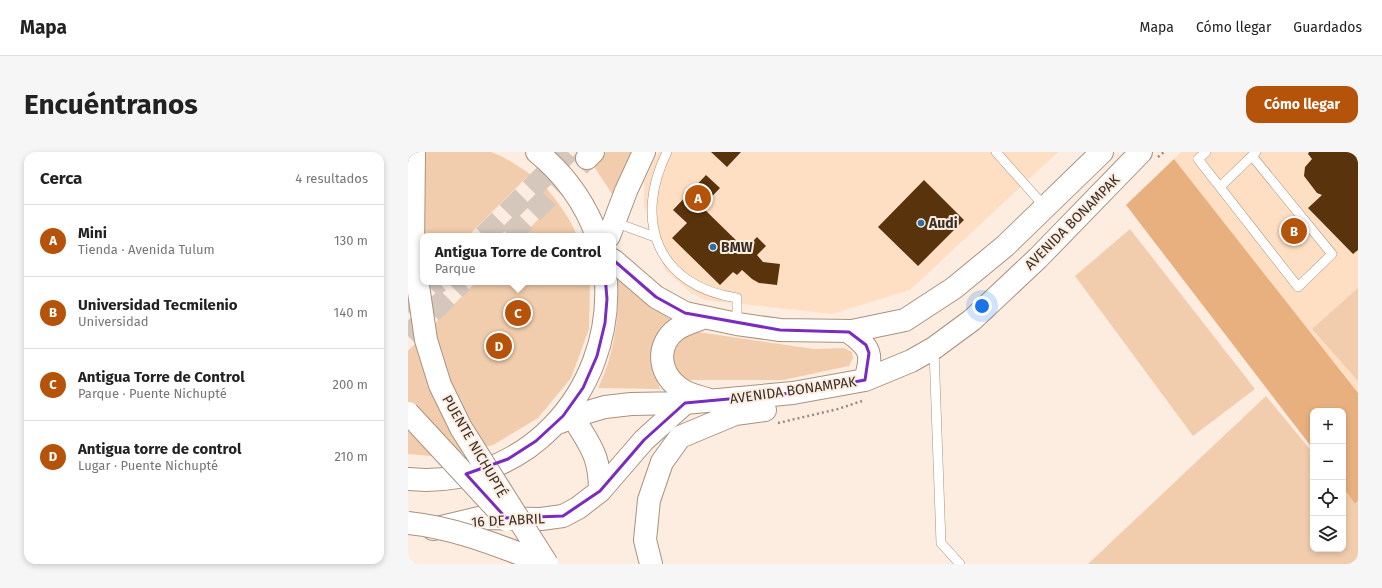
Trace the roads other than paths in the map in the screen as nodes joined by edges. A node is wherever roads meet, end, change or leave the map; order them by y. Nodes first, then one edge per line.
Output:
1 (414, 152) edge
2 (537, 152) edge
3 (644, 152) edge
4 (666, 152) edge
5 (996, 152) edge
6 (1086, 152) edge
7 (1102, 152) edge
8 (1141, 152) edge
9 (1206, 152) edge
10 (1254, 154) edge
11 (1079, 175) junction
12 (1221, 186) junction
13 (1046, 207) junction
14 (611, 229) edge
15 (596, 233) edge
16 (655, 237) junction
17 (616, 263) edge
18 (606, 285) edge
19 (703, 318) junction
20 (737, 324) junction
21 (849, 332) junction
22 (934, 348) junction
23 (865, 380) junction
24 (712, 401) junction
25 (686, 403) junction
26 (408, 413) edge
27 (564, 421) junction
28 (409, 479) edge
29 (600, 491) junction
30 (408, 523) edge
31 (408, 534) edge
32 (547, 564) edge
33 (651, 564) edge
34 (960, 564) edge

1 - 32 main road, PUENTE NICHUPTÉ, bridge
2 - 15 main road
3 - 14 main road
4 - 16 lane
5 - 13 lane
6 - 11 main road
7 - 11 main road, AVENIDA BONAMPAK
8 - 22 main road, AVENIDA BONAMPAK
9 - 12 lane
10 - 12 lane
10 - 12 lane
11 - 13 main road, AVENIDA BONAMPAK
13 - 21 main road, AVENIDA BONAMPAK
14 - 16 lane
16 - 20 lane
17 - 19 main road, AVENIDA BONAMPAK
18 - 27 main road
19 - 20 main road, AVENIDA BONAMPAK
19 - 24 main road
20 - 21 main road, AVENIDA BONAMPAK
21 - 23 main road
22 - 23 main road, AVENIDA BONAMPAK
22 - 34 lane
23 - 24 main road, AVENIDA BONAMPAK
23 - 33 main road
24 - 25 main road, AVENIDA BONAMPAK
25 - 27 main road, AVENIDA BONAMPAK
25 - 29 main road, 16 DE ABRIL
26 - 32 main road, PUENTE NICHUPTÉ, bridge
27 - 28 main road
27 - 29 main road
29 - 31 main road, 16 DE ABRIL
30 - 32 main road, bridge

